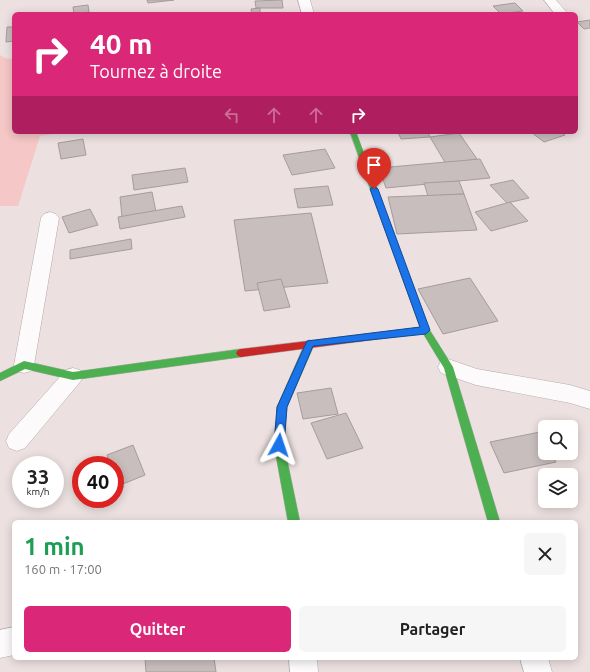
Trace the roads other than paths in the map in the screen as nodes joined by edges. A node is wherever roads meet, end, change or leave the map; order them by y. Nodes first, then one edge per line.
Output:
1 (304, 0) edge
2 (550, 0) edge
3 (307, 12) edge
4 (560, 12) edge
5 (354, 134) edge
6 (50, 218) dead end
7 (426, 330) junction
8 (310, 343) junction
9 (24, 365) junction
10 (448, 367) junction
11 (73, 376) junction
12 (0, 377) edge
13 (590, 400) edge
14 (17, 441) dead end
15 (294, 520) edge
16 (493, 520) edge
17 (12, 641) edge
18 (0, 644) edge
19 (303, 660) edge
20 (535, 660) edge
21 (304, 672) edge
22 (538, 672) edge

1 - 3 street
2 - 4 street
5 - 7 street
6 - 9 street
7 - 8 street
7 - 10 street
8 - 11 street
8 - 15 street
9 - 11 street
9 - 12 street
10 - 13 street
10 - 16 street
11 - 14 street
17 - 18 street
19 - 21 street
20 - 22 street

